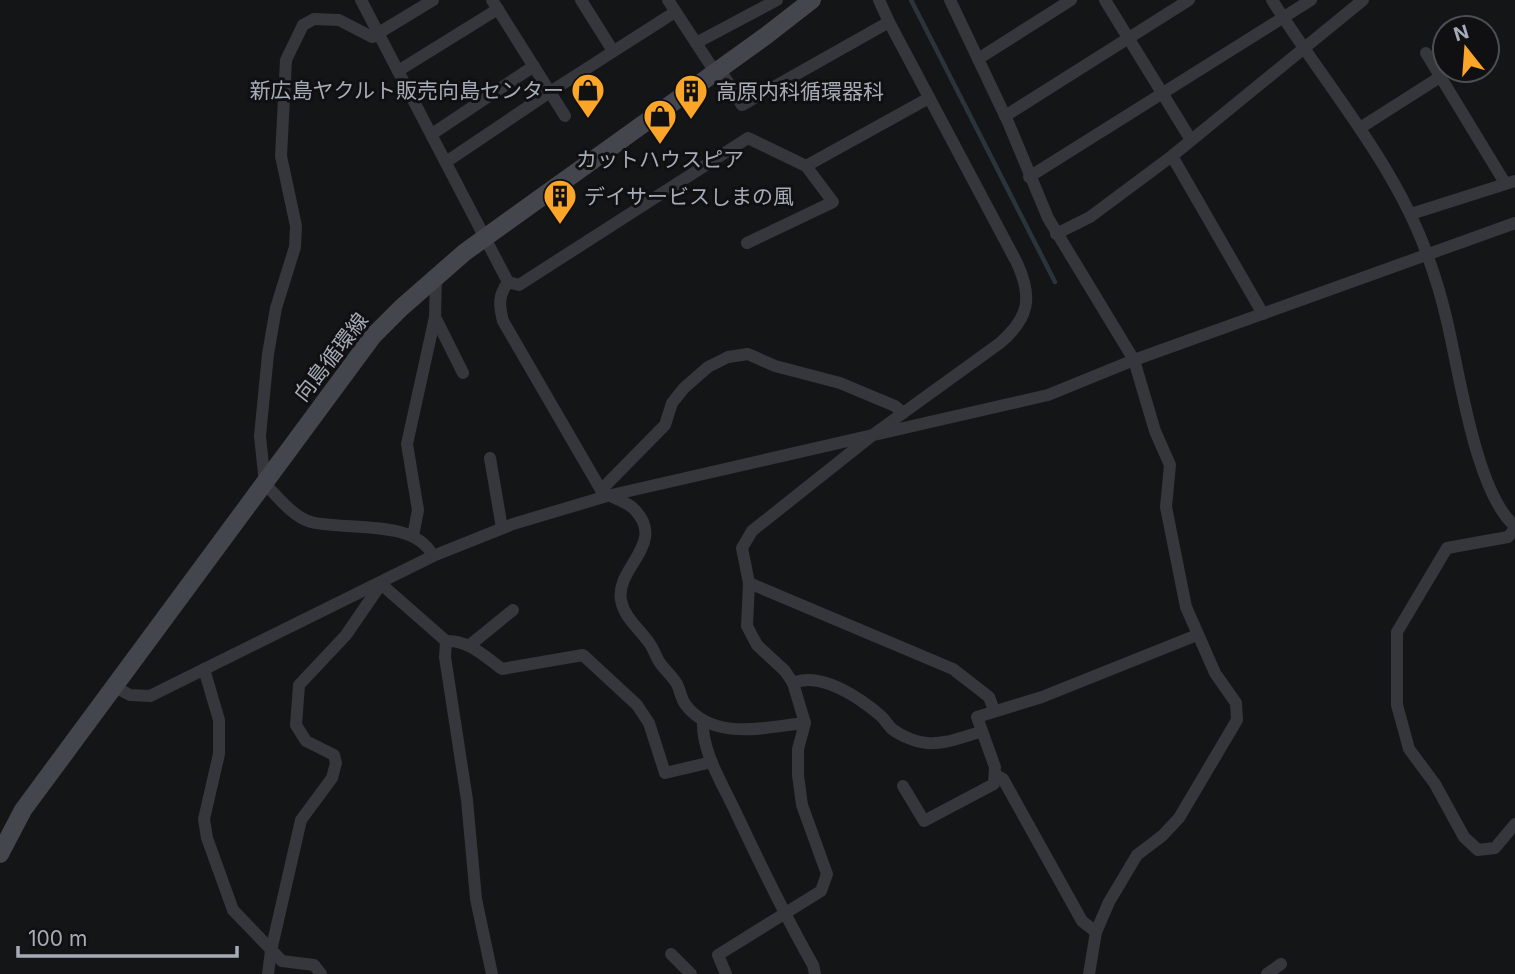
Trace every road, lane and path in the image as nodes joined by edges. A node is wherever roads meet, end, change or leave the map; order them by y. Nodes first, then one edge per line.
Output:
1 (361, 0) edge
2 (433, 0) edge
3 (581, 0) edge
4 (668, 0) edge
5 (777, 0) edge
6 (879, 0) edge
7 (950, 0) edge
8 (1071, 0) edge
9 (1105, 0) edge
10 (1189, 0) edge
11 (1272, 0) edge
12 (1311, 0) edge
13 (1363, 0) edge
14 (801, 3) edge
15 (495, 5) edge
16 (675, 12) junction
17 (1283, 18) junction
18 (889, 22) junction
19 (379, 33) junction
20 (1129, 38) junction
21 (696, 43) junction
22 (1302, 49) junction
23 (613, 51) junction
24 (1426, 52) dead end
25 (978, 59) junction
26 (1431, 61) edge
27 (534, 66) junction
28 (717, 70) junction
29 (398, 71) junction
30 (1431, 83) edge
31 (1445, 84) edge
32 (550, 92) junction
33 (1163, 93) junction
34 (929, 98) junction
35 (565, 116) dead end
36 (1005, 116) junction
37 (1360, 128) junction
38 (432, 134) junction
39 (1191, 140) junction
40 (1172, 156) junction
41 (446, 162) junction
42 (806, 166) junction
43 (1029, 177) junction
44 (1510, 182) edge
45 (1411, 214) junction
46 (1515, 223) edge
47 (1056, 234) junction
48 (486, 237) junction
49 (747, 243) dead end
50 (1427, 254) junction
51 (436, 276) junction
52 (508, 282) junction
53 (1263, 314) junction
54 (435, 317) junction
55 (1134, 360) junction
56 (463, 373) dead end
57 (903, 413) junction
58 (874, 434) junction
59 (490, 458) dead end
60 (265, 484) junction
61 (604, 493) junction
62 (502, 528) junction
63 (1515, 528) edge
64 (413, 536) junction
65 (433, 556) junction
66 (749, 583) junction
67 (381, 584) junction
68 (513, 610) dead end
69 (1197, 635) junction
70 (446, 641) junction
71 (470, 645) junction
72 (204, 669) junction
73 (793, 683) junction
74 (115, 687) junction
75 (994, 710) junction
76 (703, 720) junction
77 (805, 723) junction
78 (981, 732) junction
79 (712, 762) junction
80 (996, 775) junction
81 (903, 786) dead end
82 (1515, 824) edge
83 (0, 854) edge
84 (785, 915) junction
85 (1096, 932) junction
86 (271, 951) junction
87 (671, 954) dead end
88 (1281, 964) dead end
89 (268, 974) edge
90 (321, 974) edge
91 (492, 974) edge
92 (691, 974) edge
93 (726, 974) edge
94 (814, 974) edge
95 (1089, 974) edge
96 (1266, 974) edge

1 - 19 street
2 - 19 street
3 - 23 street
4 - 16 street
5 - 21 street
6 - 18 street
7 - 25 street
8 - 25 street
9 - 20 street
10 - 20 street
11 - 17 street
12 - 17 street
13 - 22 street
14 - 28 main road, 向島循環線
15 - 27 street
15 - 29 street
16 - 21 street
16 - 23 street
17 - 22 street
17 - 33 street
18 - 28 street
18 - 34 street
19 - 29 street
19 - 60 street
20 - 33 street
20 - 36 street
21 - 28 street
22 - 37 street
22 - 39 street
23 - 32 street
24 - 26 street
25 - 36 street
27 - 32 street
27 - 38 street
28 - 48 main road, 向島循環線
29 - 38 street
30 - 37 street
31 - 44 street
32 - 35 street
32 - 41 street
33 - 39 street
33 - 43 street
34 - 42 street
34 - 57 street
36 - 43 street
37 - 45 street
38 - 41 street
39 - 40 street
40 - 47 street
40 - 53 street
41 - 48 street
42 - 49 street
42 - 52 street
43 - 47 street
44 - 45 street
45 - 50 street
46 - 50 street
47 - 55 street
48 - 51 main road, 向島循環線
48 - 52 street
50 - 53 street
50 - 63 street
51 - 54 street
51 - 60 main road, 向島循環線
52 - 61 street
53 - 55 street
54 - 56 street
54 - 64 street
55 - 58 street
55 - 69 street
57 - 58 street
57 - 61 street
58 - 61 street
58 - 66 street
59 - 62 street
60 - 64 street
60 - 74 main road, 向島循環線
61 - 62 street
61 - 76 street
62 - 65 street
63 - 82 street
64 - 65 street
65 - 67 street
66 - 73 street
66 - 75 street
67 - 70 street
67 - 72 street
67 - 86 street
68 - 71 street
69 - 75 street
69 - 85 street
70 - 71 street
70 - 91 street
71 - 79 street
72 - 74 street
72 - 86 street
73 - 77 street
73 - 78 street
74 - 83 main road, 向島循環線
75 - 78 street
76 - 77 street
76 - 79 street
77 - 84 street
78 - 80 street
79 - 84 street
80 - 81 street
80 - 85 street
84 - 93 street
84 - 94 street
85 - 95 street
86 - 89 street
86 - 90 street
87 - 92 street
88 - 96 street

